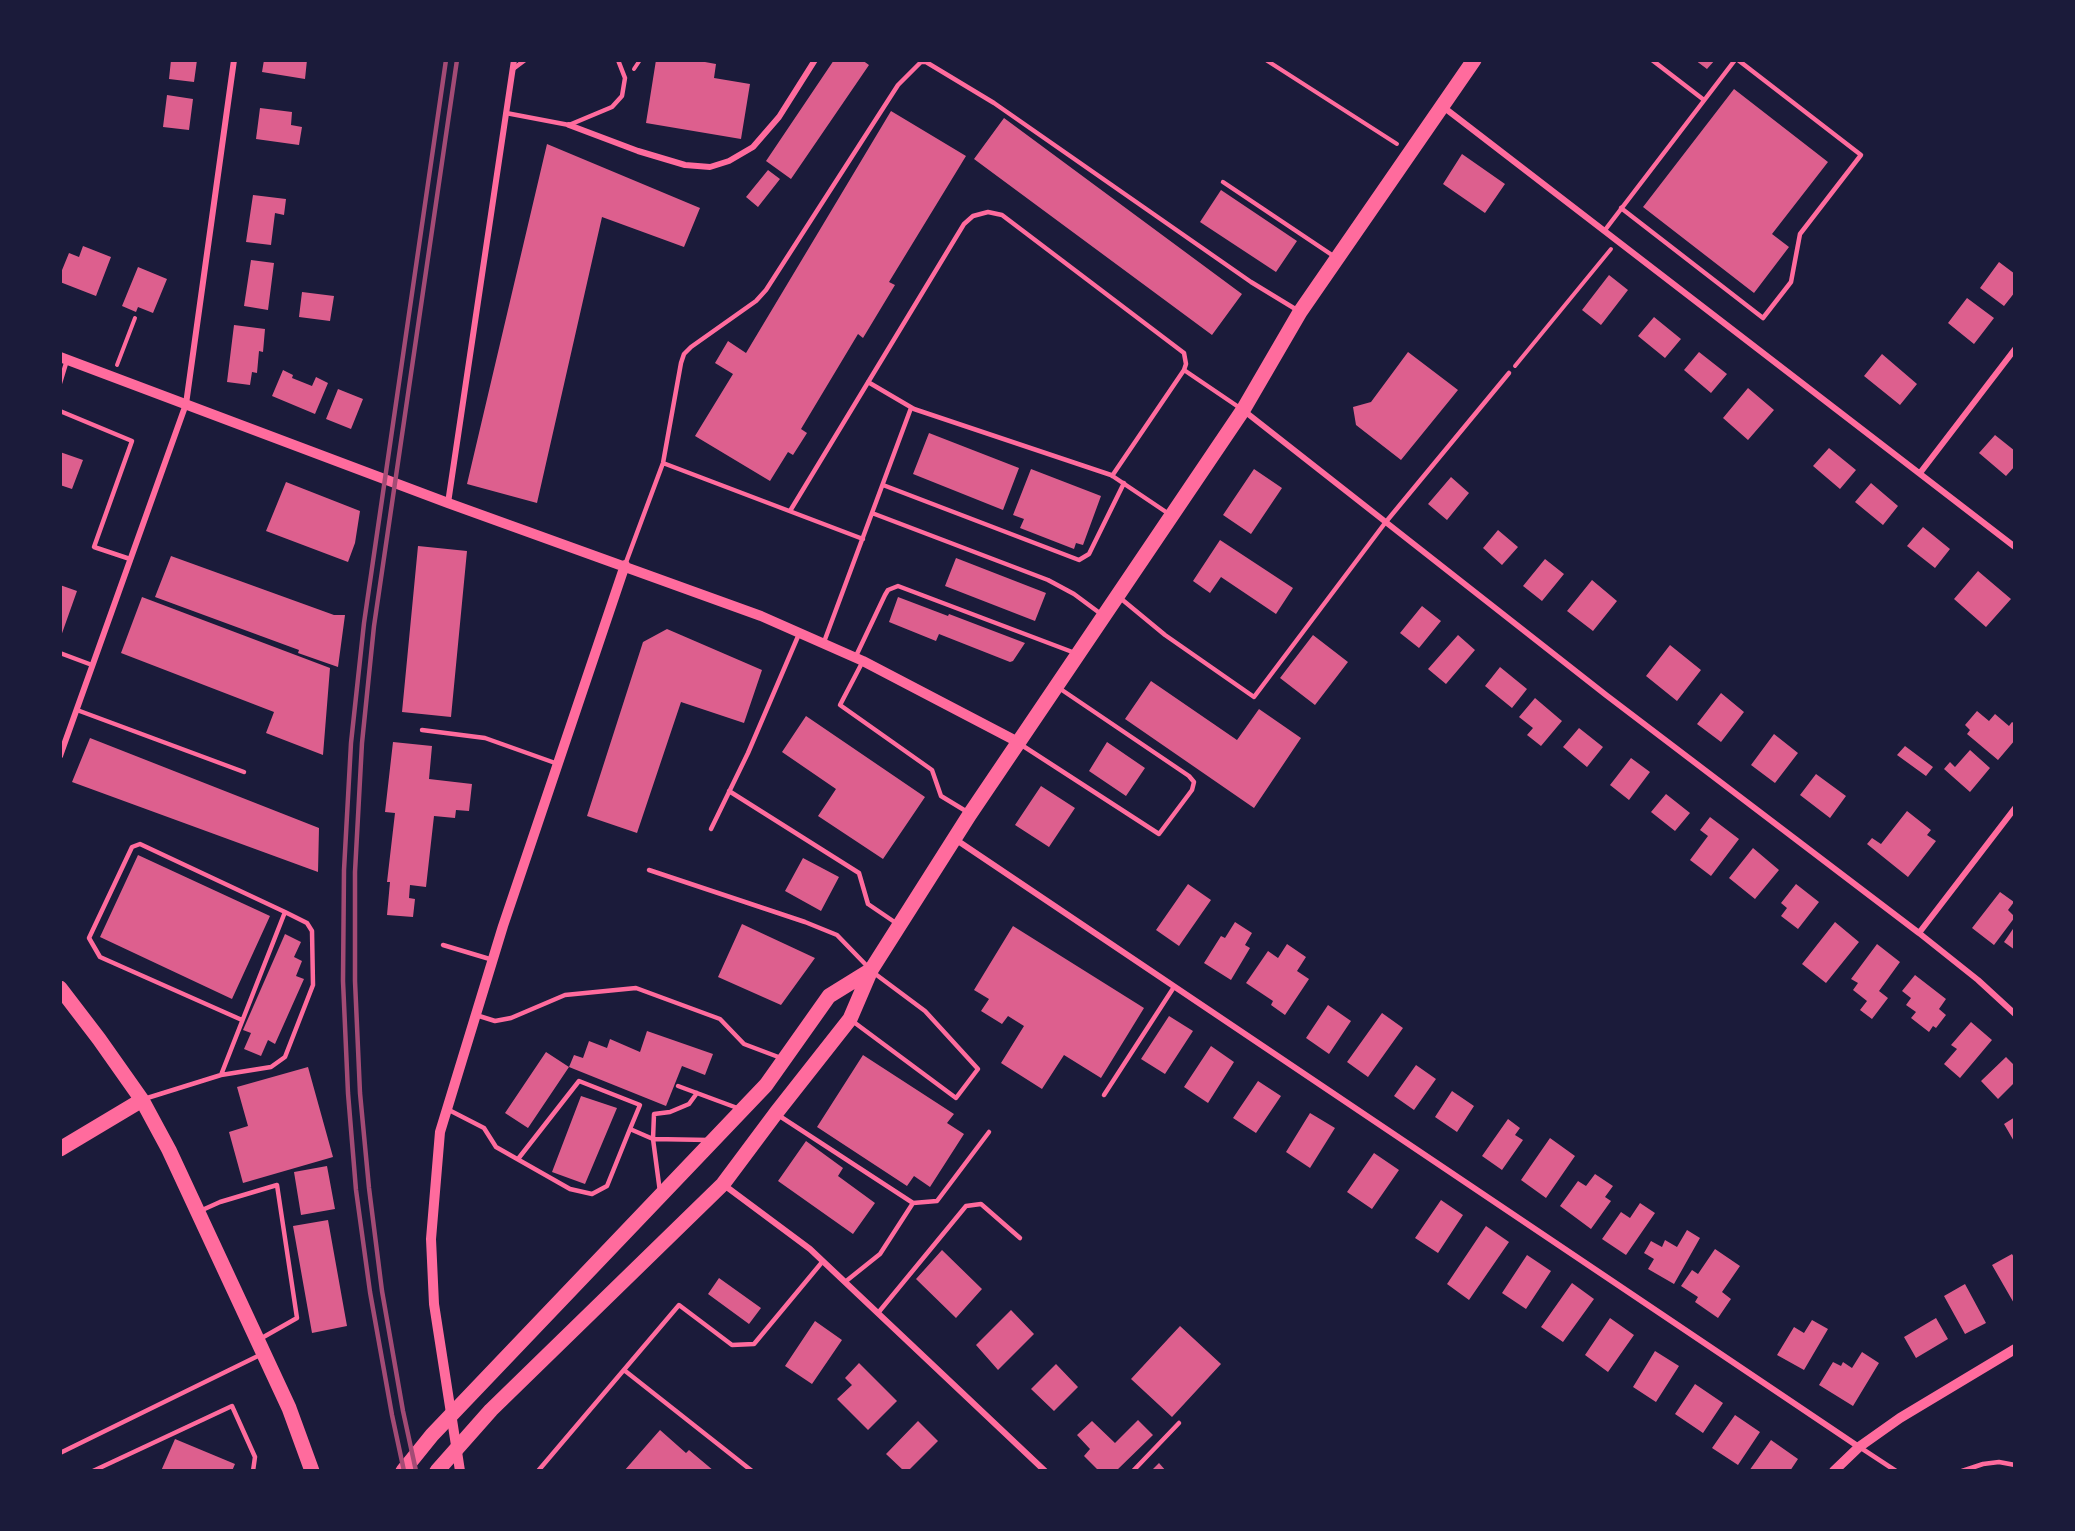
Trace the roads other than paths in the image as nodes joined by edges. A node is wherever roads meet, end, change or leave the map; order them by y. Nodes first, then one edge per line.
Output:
1 (234, 60) edge
2 (514, 60) edge
3 (525, 60) edge
4 (618, 60) edge
5 (815, 60) edge
6 (1474, 60) edge
7 (1652, 60) edge
8 (1737, 60) edge
9 (513, 69) junction
10 (1704, 100) junction
11 (1442, 106) junction
12 (506, 113) junction
13 (569, 125) junction
14 (1222, 182) dead end
15 (1621, 208) junction
16 (1605, 230) junction
17 (1337, 259) junction
18 (1300, 312) junction
19 (2015, 349) edge
20 (64, 359) edge
21 (1184, 370) junction
22 (1509, 373) road end
23 (868, 382) junction
24 (60, 383) edge
25 (186, 404) junction
26 (912, 408) junction
27 (1243, 410) junction
28 (60, 411) edge
29 (663, 463) junction
30 (1920, 473) junction
31 (1112, 476) junction
32 (1124, 483) junction
33 (883, 485) junction
34 (448, 503) junction
35 (790, 512) junction
36 (872, 513) junction
37 (1171, 515) junction
38 (1386, 523) junction
39 (862, 539) junction
40 (2015, 548) edge
41 (130, 559) junction
42 (625, 565) junction
43 (1117, 595) junction
44 (1103, 616) junction
45 (800, 632) junction
46 (823, 643) junction
47 (60, 653) edge
48 (1077, 654) junction
49 (859, 659) junction
50 (92, 665) junction
51 (1056, 686) junction
52 (76, 710) junction
53 (422, 730) dead end
54 (1018, 742) junction
55 (60, 756) edge
56 (558, 764) junction
57 (244, 771) dead end
58 (729, 791) junction
59 (2015, 808) edge
60 (970, 814) junction
61 (711, 829) dead end
62 (954, 839) junction
63 (649, 870) dead end
64 (285, 912) junction
65 (898, 925) junction
66 (1919, 933) junction
67 (443, 945) dead end
68 (493, 960) junction
69 (871, 970) junction
70 (1174, 987) junction
71 (60, 988) edge
72 (2015, 1014) edge
73 (476, 1015) junction
74 (242, 1020) junction
75 (850, 1020) junction
76 (785, 1060) junction
77 (221, 1075) junction
78 (678, 1086) dead end
79 (697, 1093) junction
80 (1104, 1095) dead end
81 (141, 1100) junction
82 (447, 1109) junction
83 (743, 1109) junction
84 (776, 1113) junction
85 (630, 1129) junction
86 (989, 1132) dead end
87 (654, 1139) junction
88 (714, 1140) junction
89 (60, 1149) edge
90 (518, 1159) junction
91 (723, 1184) junction
92 (660, 1198) junction
93 (913, 1203) junction
94 (198, 1212) junction
95 (1020, 1238) dead end
96 (823, 1261) junction
97 (845, 1282) junction
98 (878, 1313) junction
99 (260, 1347) junction
100 (2015, 1349) edge
101 (624, 1370) junction
102 (1179, 1423) dead end
103 (1859, 1447) junction
104 (60, 1453) edge
105 (2015, 1465) edge
106 (93, 1471) edge
107 (254, 1471) edge
108 (312, 1471) edge
109 (403, 1471) edge
110 (437, 1471) edge
111 (460, 1471) edge
112 (538, 1471) edge
113 (752, 1471) edge
114 (1045, 1471) edge
115 (1133, 1471) edge
116 (1834, 1471) edge
117 (1896, 1471) edge
118 (1962, 1471) edge

1 - 25 street
2 - 9 street
3 - 9 lane
4 - 13 lane
5 - 13 street
6 - 11 main road
7 - 10 lane
8 - 10 lane
8 - 15 lane
9 - 12 street
10 - 15 lane
11 - 16 street
11 - 17 main road
12 - 13 lane
12 - 34 street
14 - 17 lane
15 - 16 lane
16 - 30 street
17 - 18 main road
18 - 27 main road
18 - 29 lane
19 - 30 street
20 - 24 lane
20 - 25 street
21 - 23 lane
21 - 27 lane
21 - 31 lane
22 - 38 lane
23 - 26 lane
23 - 35 lane
25 - 34 street
25 - 41 street
26 - 31 lane
26 - 33 lane
27 - 37 main road
27 - 38 street
28 - 41 lane
29 - 35 lane
29 - 42 lane
30 - 40 street
31 - 32 lane
32 - 33 lane
32 - 37 lane
33 - 36 lane
34 - 42 street
35 - 39 lane
36 - 39 lane
36 - 44 lane
37 - 43 main road
38 - 43 lane
38 - 66 street
39 - 46 lane
41 - 50 street
42 - 45 street
42 - 56 street
43 - 44 main road
44 - 48 main road
45 - 46 street
45 - 58 lane
46 - 49 street
47 - 50 lane
48 - 49 lane
48 - 51 main road
49 - 54 street
49 - 60 lane
50 - 52 street
51 - 54 main road
51 - 54 lane
52 - 55 street
52 - 57 lane
53 - 56 lane
54 - 60 main road
56 - 68 street
58 - 61 lane
58 - 65 lane
59 - 66 street
60 - 62 main road
62 - 65 main road
62 - 70 street
63 - 69 lane
64 - 74 lane
64 - 74 lane
64 - 77 lane
65 - 69 main road
66 - 72 street
67 - 68 lane
68 - 73 street
69 - 75 main road
69 - 75 lane
69 - 76 main road
70 - 80 lane
70 - 103 street
71 - 81 main road
73 - 76 lane
73 - 82 street
74 - 77 lane
75 - 84 main road
76 - 83 main road
77 - 81 lane
78 - 79 lane
79 - 83 lane
79 - 87 lane
81 - 89 main road
81 - 94 main road
82 - 90 lane
82 - 111 street
83 - 88 main road
84 - 91 main road
84 - 93 lane
85 - 87 lane
85 - 90 lane
85 - 90 lane
86 - 93 lane
87 - 88 lane
87 - 92 lane
88 - 92 main road
91 - 96 street
91 - 110 main road
92 - 109 main road
93 - 97 lane
94 - 99 main road
94 - 99 lane
95 - 98 lane
96 - 97 street
96 - 101 lane
97 - 98 street
98 - 114 street
99 - 104 lane
99 - 108 main road
100 - 103 street
101 - 112 lane
101 - 113 lane
102 - 115 lane
103 - 116 street
103 - 117 lane
105 - 118 lane
106 - 107 lane

